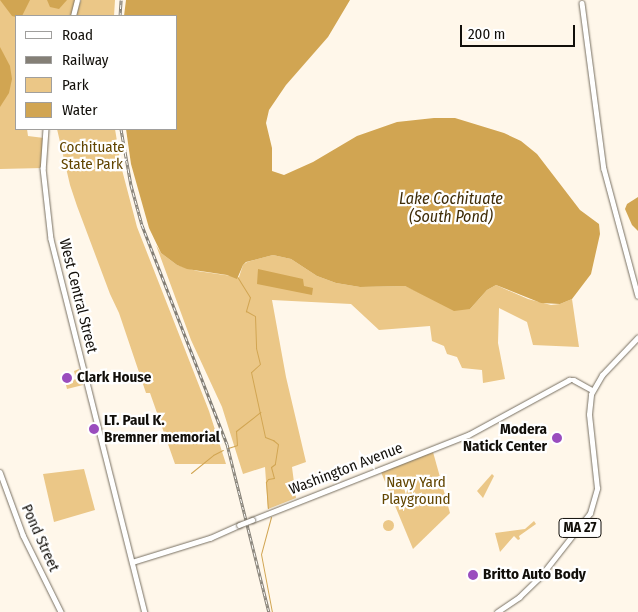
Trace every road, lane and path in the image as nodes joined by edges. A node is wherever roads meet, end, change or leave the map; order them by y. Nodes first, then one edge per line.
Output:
1 (77, 0) edge
2 (582, 3) dead end
3 (73, 15) edge
4 (46, 130) edge
5 (638, 296) edge
6 (638, 337) edge
7 (592, 390) junction
8 (0, 472) edge
9 (132, 562) junction
10 (61, 612) edge
11 (145, 612) edge
12 (497, 612) edge

1 - 3 street
2 - 5 street
4 - 9 street, West Central Street
6 - 7 main road, MA 27
7 - 9 street, Washington Avenue, bridge
7 - 12 main road, MA 27
8 - 10 street, Pond Street
9 - 11 street, West Central Street

